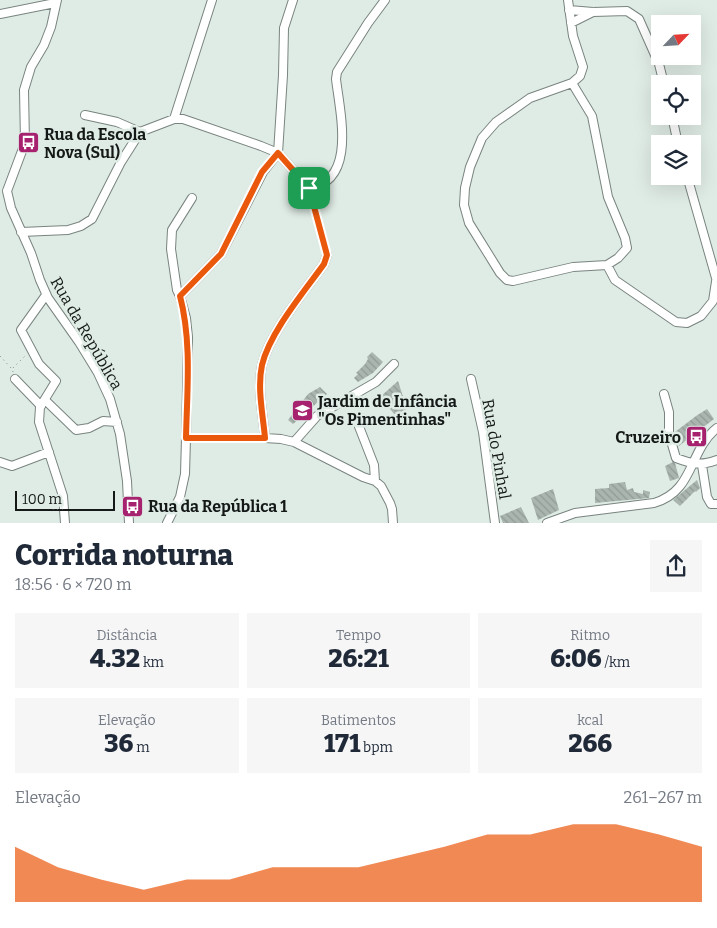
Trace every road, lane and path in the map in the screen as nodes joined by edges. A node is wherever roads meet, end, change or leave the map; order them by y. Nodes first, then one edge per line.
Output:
1 (212, 0) edge
2 (293, 0) edge
3 (385, 0) edge
4 (568, 0) edge
5 (56, 1) edge
6 (569, 10) junction
7 (593, 12) junction
8 (0, 14) edge
9 (571, 23) junction
10 (662, 75) edge
11 (572, 84) junction
12 (85, 115) dead end
13 (174, 119) junction
14 (140, 132) junction
15 (278, 153) junction
16 (690, 185) edge
17 (309, 188) junction
18 (3, 191) edge
19 (192, 198) dead end
20 (21, 232) junction
21 (327, 255) joint
22 (606, 265) junction
23 (716, 276) edge
24 (46, 295) junction
25 (180, 296) junction
26 (715, 303) edge
27 (32, 350) junction
28 (0, 356) edge
29 (394, 364) dead end
30 (12, 369) junction
31 (15, 379) joint
32 (471, 379) dead end
33 (664, 394) dead end
34 (350, 398) junction
35 (43, 403) junction
36 (117, 422) junction
37 (358, 424) joint
38 (717, 428) edge
39 (186, 438) junction
40 (265, 438) junction
41 (294, 442) junction
42 (49, 452) junction
43 (717, 460) edge
44 (0, 462) edge
45 (693, 464) junction
46 (702, 465) junction
47 (375, 481) junction
48 (717, 504) edge
49 (66, 523) edge
50 (129, 523) edge
51 (167, 523) edge
52 (393, 523) edge
53 (495, 523) edge
54 (547, 523) edge

1 - 13 street
2 - 15 street
3 - 17 street
4 - 6 street
5 - 8 street
5 - 18 street
6 - 7 street
6 - 9 street
7 - 9 street
7 - 10 street
9 - 11 street
11 - 22 street
11 - 22 street
12 - 14 street
13 - 14 street
13 - 15 street
14 - 20 street
15 - 17 street
15 - 25 street
16 - 23 street
17 - 21 path
18 - 20 street, Rua da República
19 - 25 street
20 - 24 street, Rua da República
21 - 40 street
22 - 26 street
23 - 26 street
24 - 27 street
24 - 36 street, Rua da República
25 - 39 street
27 - 30 path
27 - 35 street
28 - 30 path
29 - 34 street
30 - 31 path
31 - 35 street
32 - 53 street, Rua do Pinhal
33 - 45 street
34 - 37 path
34 - 41 street
35 - 36 street
35 - 42 street
36 - 50 street, Rua da República
37 - 47 street
38 - 45 street
39 - 40 street
39 - 51 street
40 - 41 street
41 - 47 street
42 - 44 street
42 - 49 street
43 - 46 street
45 - 46 street
45 - 54 street
46 - 48 street
47 - 52 street

